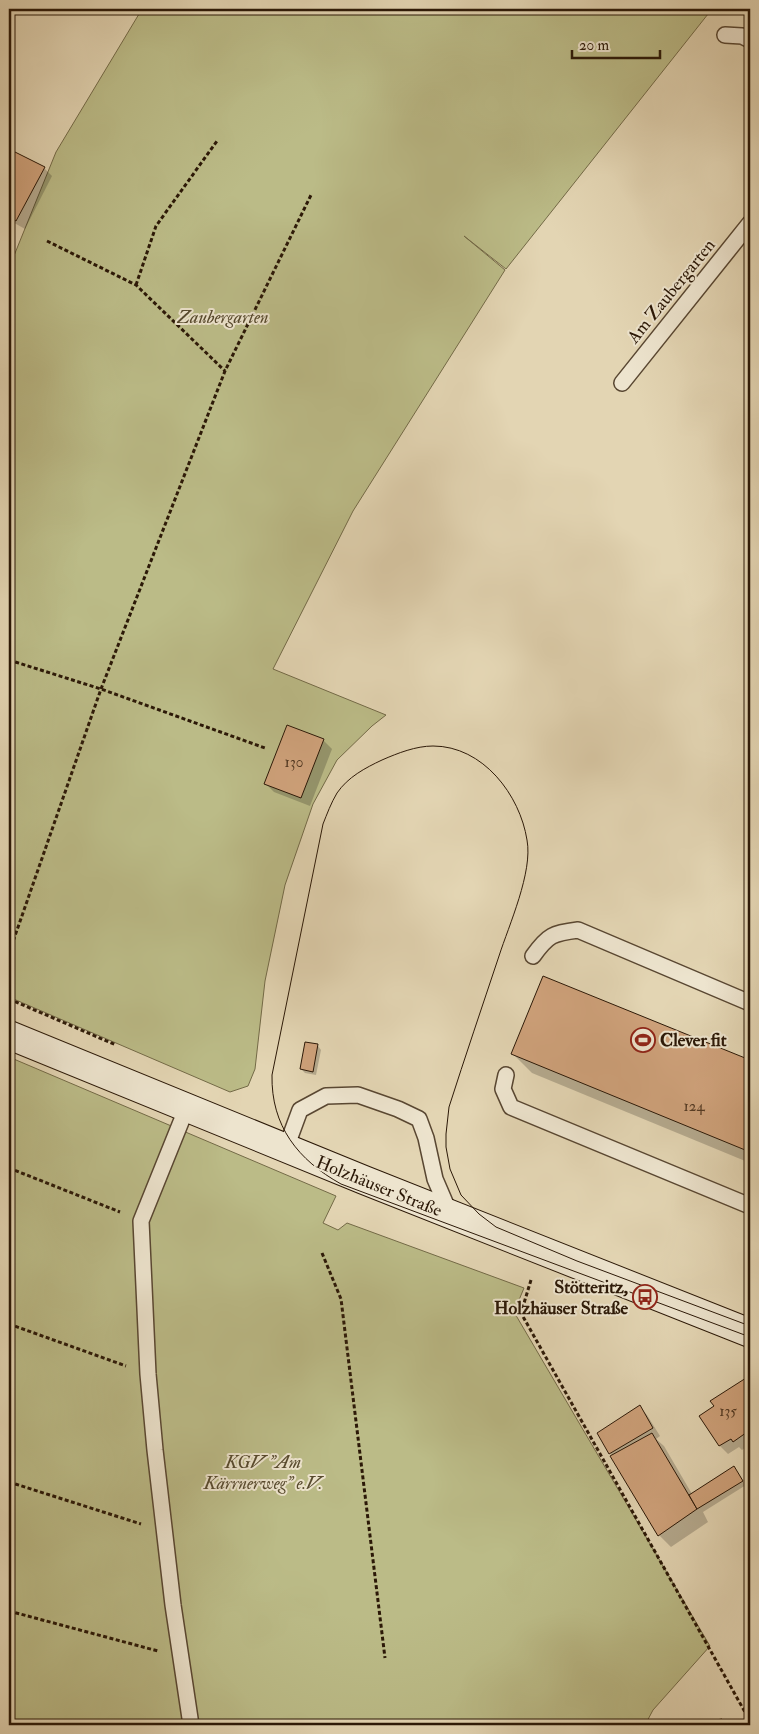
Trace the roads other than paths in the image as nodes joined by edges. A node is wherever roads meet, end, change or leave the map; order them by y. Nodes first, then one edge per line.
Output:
1 (725, 35) dead end
2 (750, 40) edge
3 (750, 223) edge
4 (622, 383) dead end
5 (533, 956) dead end
6 (750, 1002) edge
7 (9, 1035) edge
8 (506, 1075) dead end
9 (187, 1107) junction
10 (286, 1148) junction
11 (750, 1206) edge
12 (450, 1214) junction
13 (750, 1333) edge
14 (191, 1725) edge

1 - 2 lane
3 - 4 lane, Am Zaubergarten
5 - 6 lane
7 - 9 main road, Holzhäuser Straße
8 - 11 lane
9 - 10 main road, Holzhäuser Straße
9 - 14 lane
10 - 12 main road, Holzhäuser Straße
10 - 12 lane
12 - 13 main road, Holzhäuser Straße

